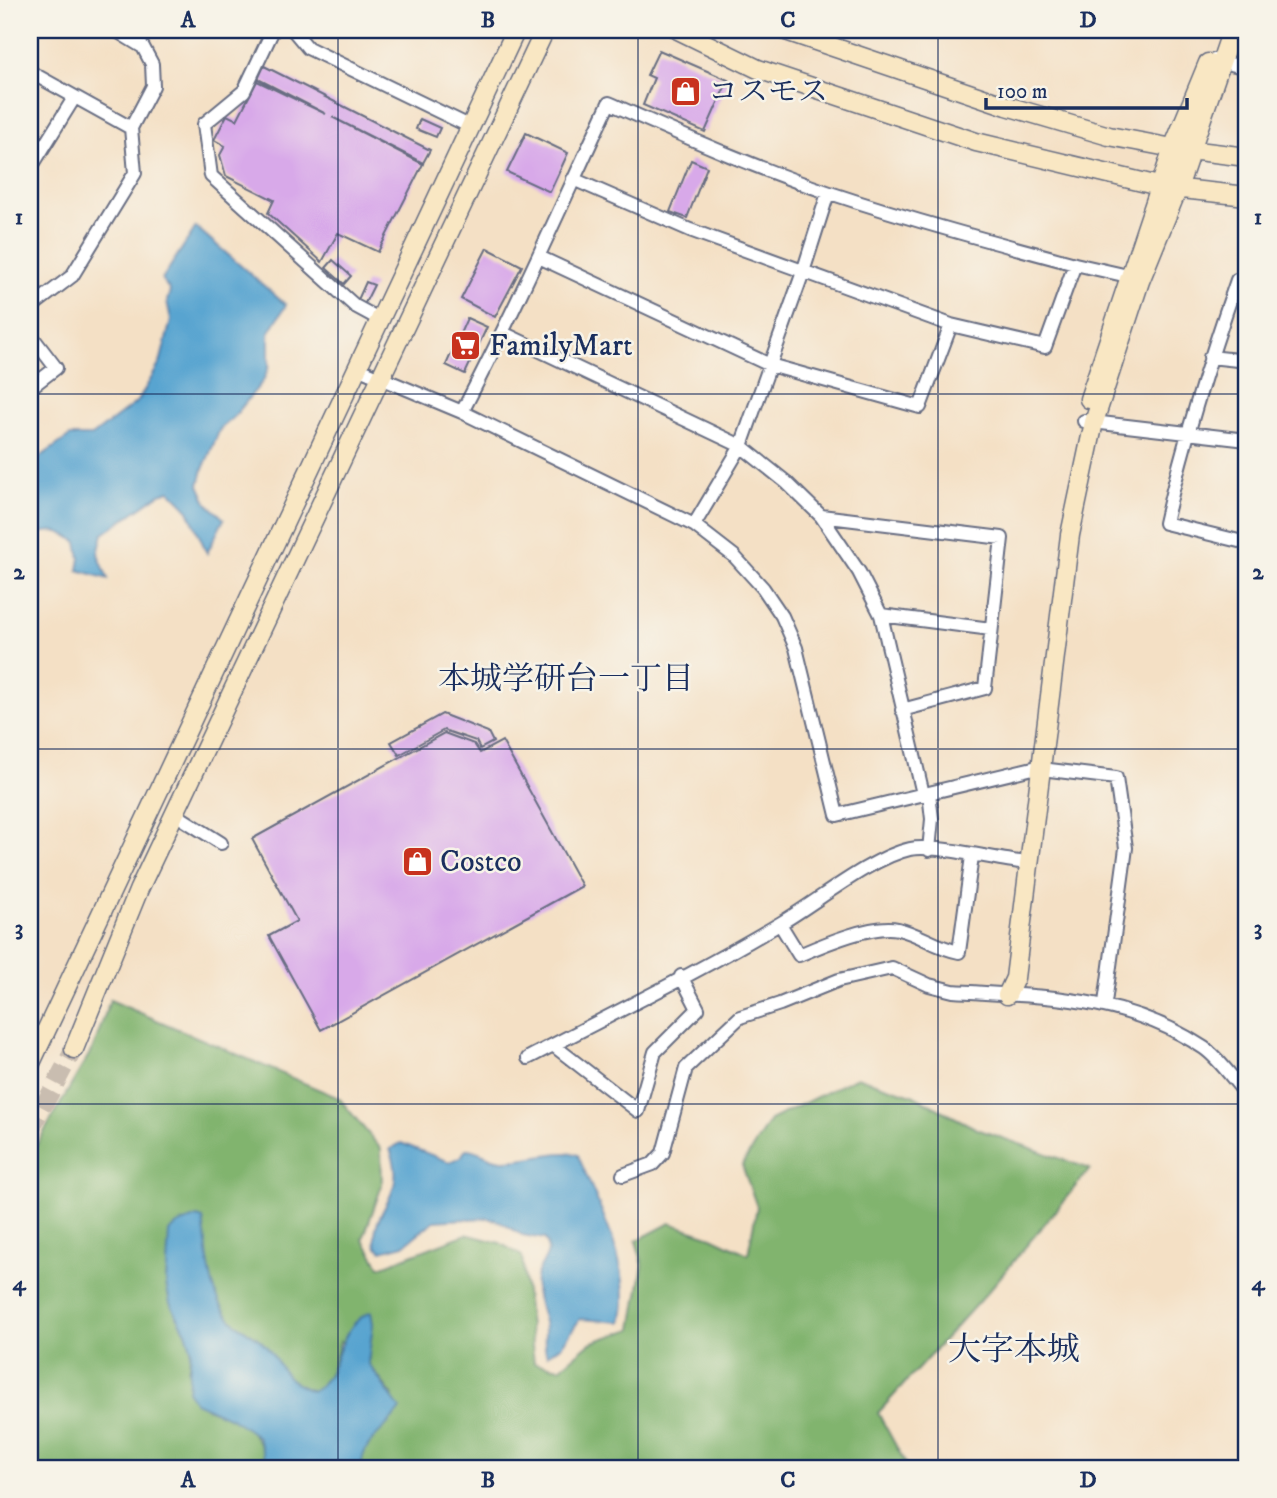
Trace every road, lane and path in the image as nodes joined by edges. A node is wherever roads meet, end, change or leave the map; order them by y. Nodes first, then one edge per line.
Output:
1 (115, 30) edge
2 (273, 30) edge
3 (293, 30) edge
4 (516, 30) edge
5 (545, 30) edge
6 (678, 30) edge
7 (783, 30) edge
8 (1221, 30) edge
9 (1232, 30) edge
10 (822, 37) edge
11 (1215, 60) junction
12 (1247, 68) edge
13 (30, 72) edge
14 (74, 98) junction
15 (469, 127) junction
16 (131, 128) junction
17 (1181, 149) junction
18 (1247, 157) edge
19 (30, 169) edge
20 (573, 179) junction
21 (1171, 187) junction
22 (828, 193) junction
23 (1247, 196) edge
24 (539, 257) junction
25 (1075, 264) junction
26 (803, 272) junction
27 (1128, 276) junction
28 (1247, 281) edge
29 (30, 308) edge
30 (379, 319) junction
31 (951, 325) junction
32 (503, 333) junction
33 (30, 334) edge
34 (1210, 357) junction
35 (1247, 361) edge
36 (771, 365) junction
37 (357, 368) junction
38 (380, 379) junction
39 (30, 388) edge
40 (462, 412) junction
41 (1089, 421) junction
42 (1186, 434) junction
43 (1247, 440) edge
44 (741, 446) junction
45 (821, 516) junction
46 (694, 525) junction
47 (1247, 542) edge
48 (881, 615) junction
49 (240, 620) junction
50 (991, 629) junction
51 (261, 630) junction
52 (902, 710) junction
53 (1037, 768) junction
54 (926, 794) junction
55 (152, 805) junction
56 (175, 814) junction
57 (221, 843) dead end
58 (929, 849) junction
59 (972, 856) junction
60 (1020, 862) junction
61 (780, 923) junction
62 (681, 976) junction
63 (1007, 995) junction
64 (1105, 1003) junction
65 (553, 1045) junction
66 (74, 1049) tunnel mouth
67 (528, 1058) dead end
68 (30, 1065) edge
69 (1247, 1096) edge
70 (623, 1175) dead end

1 - 16 street
2 - 30 street
3 - 15 street
4 - 15 street
5 - 38 street
6 - 21 street
7 - 10 street
8 - 11 street
9 - 11 street
10 - 17 street
11 - 12 street
11 - 17 street
13 - 14 street
14 - 16 street
14 - 19 street
15 - 30 street
16 - 29 street
17 - 18 street
17 - 21 street
20 - 22 street
20 - 24 street
20 - 26 street
21 - 23 street
21 - 27 street
21 - 41 street
22 - 25 street
22 - 26 street
24 - 32 street
24 - 36 street
25 - 27 street
25 - 31 street
26 - 31 street
26 - 36 street
27 - 41 street
28 - 34 street
30 - 37 street
31 - 36 street
32 - 40 street
32 - 44 street
33 - 39 street
34 - 35 street
34 - 42 street
36 - 44 street
37 - 38 street
37 - 49 street
38 - 40 street
38 - 51 street
40 - 46 street
41 - 42 street
41 - 53 street
42 - 43 street
42 - 47 street
44 - 45 street
44 - 46 street
45 - 48 street
45 - 50 street
46 - 54 street
48 - 50 street
48 - 52 street
49 - 51 street
49 - 55 street
50 - 52 street
51 - 56 street
52 - 54 street
53 - 54 street
53 - 60 street
53 - 63 street
53 - 64 street
54 - 58 street
55 - 56 street
55 - 68 street
56 - 57 street
56 - 66 street
58 - 59 street
58 - 61 street
59 - 60 street
59 - 61 street
60 - 63 street
61 - 62 street
62 - 65 street
62 - 65 street
63 - 64 street
63 - 70 street
64 - 69 street
65 - 67 street

